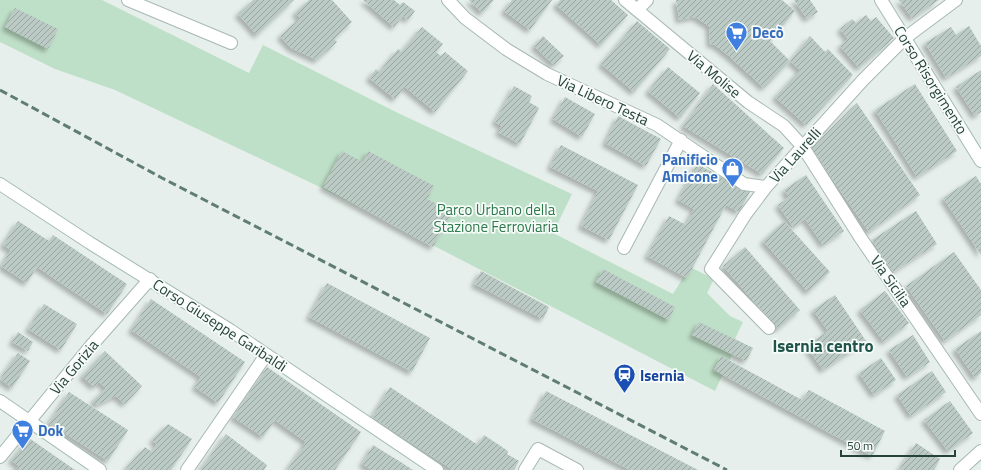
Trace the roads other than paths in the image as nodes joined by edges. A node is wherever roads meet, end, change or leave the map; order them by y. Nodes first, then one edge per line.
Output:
1 (128, 0) edge
2 (448, 0) edge
3 (625, 0) edge
4 (647, 0) edge
5 (881, 0) edge
6 (956, 0) edge
7 (637, 10) junction
8 (905, 38) junction
9 (230, 43) dead end
10 (681, 140) junction
11 (803, 147) junction
12 (981, 161) edge
13 (0, 184) edge
14 (766, 187) junction
15 (624, 248) dead end
16 (150, 279) junction
17 (769, 328) dead end
18 (266, 355) junction
19 (0, 401) edge
20 (981, 414) edge
21 (29, 421) junction
22 (981, 451) edge
23 (0, 457) edge
24 (100, 470) edge
25 (187, 470) edge
26 (437, 470) edge
27 (525, 470) edge
28 (577, 470) edge
29 (960, 470) edge

1 - 9 street
2 - 10 street, Via Libero Testa
3 - 7 street, Via Molise
4 - 7 street
5 - 8 street, Corso Risorgimento
6 - 8 street, Via Laurelli
7 - 11 street, Via Molise
8 - 11 street, Via Laurelli
8 - 12 street, Corso Risorgimento
10 - 14 street, Via Libero Testa
10 - 15 street
11 - 14 street, Via Laurelli
11 - 20 street, Via Sicilia
13 - 16 street, Corso Giuseppe Garibaldi
14 - 17 street, Via Laurelli
16 - 18 street, Corso Giuseppe Garibaldi
16 - 21 street, Via Gorizia
18 - 25 street
18 - 26 street, Corso Giuseppe Garibaldi
19 - 21 street
21 - 23 street, Via Gorizia
21 - 24 street
22 - 29 street
27 - 28 street

